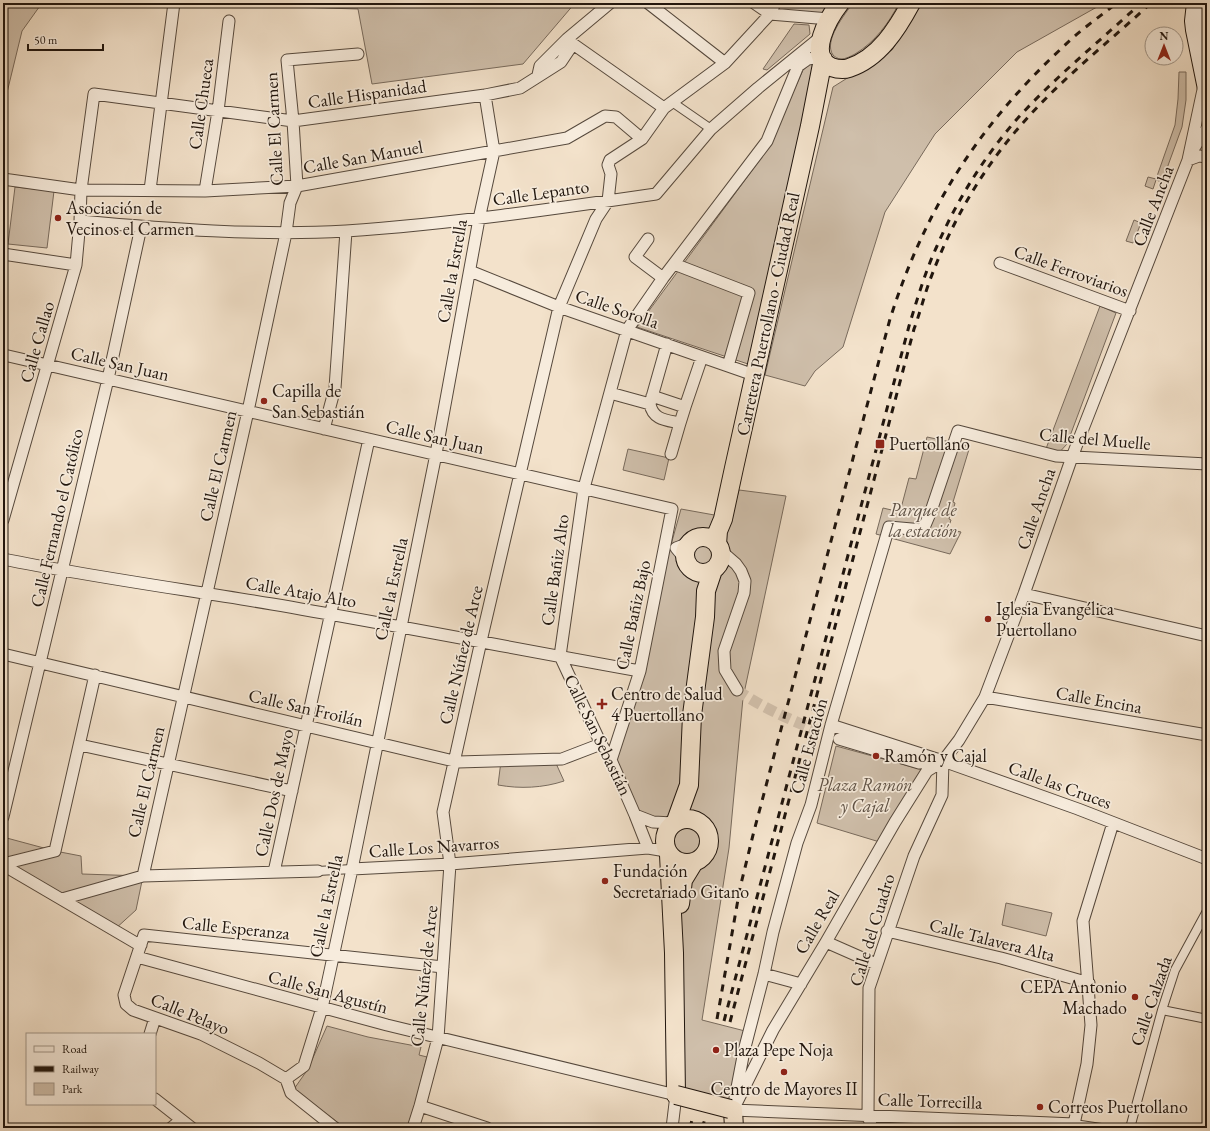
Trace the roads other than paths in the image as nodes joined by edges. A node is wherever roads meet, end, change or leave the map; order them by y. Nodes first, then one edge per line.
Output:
1 (174, 3) edge
2 (610, 3) edge
3 (648, 3) edge
4 (754, 3) edge
5 (775, 3) edge
6 (840, 3) edge
7 (911, 3) edge
8 (1195, 3) edge
9 (1207, 8) edge
10 (770, 14) junction
11 (829, 19) junction
12 (229, 21) dead end
13 (822, 36) junction
14 (358, 54) dead end
15 (822, 58) junction
16 (725, 63) junction
17 (848, 69) junction
18 (538, 76) junction
19 (1206, 83) edge
20 (94, 94) joint
21 (485, 95) junction
22 (816, 97) junction
23 (162, 102) junction
24 (668, 105) junction
25 (218, 111) junction
26 (293, 121) junction
27 (1207, 128) edge
28 (711, 129) junction
29 (642, 139) junction
30 (494, 152) junction
31 (1190, 157) junction
32 (1207, 158) edge
33 (3, 179) edge
34 (298, 186) junction
35 (81, 190) junction
36 (150, 190) junction
37 (206, 190) junction
38 (608, 201) junction
39 (479, 219) junction
40 (80, 221) junction
41 (141, 227) junction
42 (346, 231) junction
43 (286, 232) junction
44 (648, 239) dead end
45 (3, 254) edge
46 (1000, 263) dead end
47 (674, 264) junction
48 (76, 265) junction
49 (470, 271) junction
50 (663, 278) junction
51 (559, 307) junction
52 (1130, 311) junction
53 (627, 330) junction
54 (667, 344) junction
55 (4, 355) edge
56 (702, 357) junction
57 (48, 365) junction
58 (728, 366) junction
59 (754, 375) junction
60 (108, 379) junction
61 (610, 393) junction
62 (651, 400) junction
63 (684, 407) junction
64 (248, 411) junction
65 (680, 423) junction
66 (324, 429) junction
67 (958, 431) joint
68 (369, 439) junction
69 (436, 454) junction
70 (671, 454) dead end
71 (1072, 457) junction
72 (1207, 464) edge
73 (520, 474) junction
74 (584, 488) junction
75 (672, 509) joint
76 (3, 520) edge
77 (664, 545) junction
78 (718, 551) junction
79 (686, 555) junction
80 (3, 558) edge
81 (61, 570) junction
82 (706, 591) junction
83 (206, 593) junction
84 (1024, 594) junction
85 (330, 614) junction
86 (400, 626) junction
87 (1207, 636) edge
88 (481, 641) junction
89 (3, 654) edge
90 (560, 656) junction
91 (40, 664) junction
92 (640, 671) junction
93 (95, 675) junction
94 (737, 690) tunnel mouth
95 (183, 696) junction
96 (985, 697) junction
97 (831, 725) junction
98 (306, 726) junction
99 (1207, 735) edge
100 (839, 739) tunnel mouth
101 (377, 742) junction
102 (601, 744) junction
103 (80, 745) junction
104 (611, 760) junction
105 (454, 761) junction
106 (943, 761) junction
107 (167, 764) junction
108 (689, 785) junction
109 (292, 791) junction
110 (636, 815) junction
111 (3, 817) edge
112 (674, 822) junction
113 (1113, 823) junction
114 (703, 825) junction
115 (648, 848) junction
116 (668, 853) junction
117 (1207, 858) edge
118 (694, 862) junction
119 (450, 864) junction
120 (3, 865) edge
121 (352, 870) junction
122 (318, 871) joint
123 (274, 872) junction
124 (143, 876) junction
125 (62, 899) junction
126 (1207, 911) edge
127 (887, 931) junction
128 (826, 942) junction
129 (141, 944) junction
130 (674, 953) junction
131 (333, 955) junction
132 (137, 958) junction
133 (876, 964) junction
134 (444, 967) junction
135 (764, 974) junction
136 (1089, 982) junction
137 (801, 984) junction
138 (322, 1008) junction
139 (1162, 1010) junction
140 (155, 1018) junction
141 (1207, 1019) edge
142 (150, 1033) edge
143 (438, 1038) junction
144 (744, 1051) junction
145 (760, 1056) junction
146 (286, 1079) junction
147 (676, 1095) junction
148 (156, 1100) edge
149 (420, 1106) junction
150 (731, 1110) junction
151 (868, 1116) junction
152 (181, 1120) junction
153 (1074, 1124) junction
154 (474, 1126) edge
155 (171, 1128) edge
156 (192, 1128) edge
157 (335, 1128) edge
158 (412, 1128) edge
159 (487, 1128) edge
160 (672, 1128) edge
161 (734, 1128) edge
162 (872, 1128) edge
163 (1101, 1128) edge
164 (1130, 1128) edge

1 - 23 street
2 - 18 street, Calle Hispanidad
3 - 16 street
4 - 10 street
5 - 10 street
6 - 11 highway
7 - 17 highway
8 - 19 main road
9 - 19 street
10 - 11 street
10 - 16 street
11 - 13 highway
12 - 25 street, Calle Chueca
13 - 15 highway, Carretera Puertollano - Ciudad Real
13 - 28 street, Calle Lepanto
14 - 26 street, Calle El Carmen
15 - 17 highway
15 - 22 highway, Carretera Puertollano - Ciudad Real
15 - 47 street, Calle Bañiz Alto
16 - 24 street
17 - 22 highway
18 - 21 street, Calle Hispanidad
18 - 24 street
19 - 31 street, Calle Ancha
20 - 23 street, Calle Hispanidad
20 - 35 street, Calle Callao
21 - 26 street, Calle Hispanidad
21 - 30 street, Calle la Estrella
22 - 59 highway, Carretera Puertollano - Ciudad Real
23 - 25 street, Calle Hispanidad
23 - 36 street
24 - 28 street
24 - 29 street
25 - 26 street, Calle Hispanidad
25 - 37 street, Calle Chueca
26 - 34 street, Calle El Carmen
27 - 31 street, Calle Ancha
28 - 38 street, Calle Lepanto
29 - 30 street, Calle San Manuel
29 - 38 street
30 - 34 street, Calle San Manuel
30 - 39 street, Calle la Estrella
31 - 32 street, Calle Ancha
31 - 52 street, Calle Ancha
33 - 35 street, Calle San Manuel
34 - 37 street, Calle San Manuel
34 - 43 street, Calle El Carmen
35 - 36 street, Calle San Manuel
35 - 40 street, Calle Callao
36 - 37 street, Calle San Manuel
38 - 39 street, Calle Lepanto
38 - 51 street, Calle Núñez de Arce
39 - 42 street, Calle Lepanto
39 - 49 street, Calle la Estrella
40 - 41 street, Calle Lepanto
40 - 48 street, Calle Callao
41 - 43 street, Calle Lepanto
41 - 60 street, Calle Fernando el Católico
42 - 43 street, Calle Lepanto
42 - 66 street
43 - 64 street, Calle El Carmen
44 - 50 street
45 - 48 street
46 - 52 street, Calle Ferroviarios
47 - 50 street, Calle Bañiz Alto
47 - 58 street
48 - 57 street, Calle Callao
49 - 51 street, Calle Sorolla
49 - 69 street, Calle la Estrella
50 - 53 street, Calle Bañiz Alto
51 - 53 street, Calle Sorolla
51 - 73 street, Calle Núñez de Arce
52 - 71 street, Calle Ancha
53 - 54 street, Calle Sorolla
53 - 61 street, Calle Bañiz Alto
54 - 56 street, Calle Sorolla
54 - 62 street
55 - 57 street, Calle San Juan
56 - 58 street, Calle Sorolla
56 - 63 street
57 - 60 street, Calle San Juan
57 - 76 street, Calle Callao
58 - 59 street, Calle Sorolla
59 - 78 highway, Carretera Puertollano - Ciudad Real
60 - 64 street, Calle San Juan
60 - 81 street, Calle Fernando el Católico
61 - 62 street
61 - 74 street, Calle Bañiz Alto
62 - 63 street
62 - 65 street
63 - 65 street
64 - 66 street, Calle San Juan
64 - 83 street, Calle El Carmen
65 - 70 street
66 - 68 street, Calle San Juan
67 - 71 street, Calle del Muelle
67 - 97 street, Calle Estación
68 - 69 street, Calle San Juan
68 - 85 street, Calle Dos de Mayo
69 - 73 street, Calle San Juan
69 - 86 street, Calle la Estrella
71 - 72 street, Calle del Muelle
71 - 84 street, Calle Ancha
73 - 74 street, Calle San Juan
73 - 88 street, Calle Núñez de Arce
74 - 75 street, Calle San Juan
74 - 90 street, Calle Bañiz Alto
75 - 77 street, Calle Bañiz Bajo
77 - 79 street, Calle Bañiz Bajo
77 - 92 street, Calle Bañiz Bajo
78 - 79 highway
78 - 79 highway
78 - 82 highway, Carretera Puertollano - Ciudad Real
78 - 94 street
79 - 82 highway
80 - 81 street, Calle Atajo Alto
81 - 83 street, Calle Atajo Alto
81 - 91 street, Calle Fernando el Católico
82 - 108 highway, Carretera Puertollano - Ciudad Real
83 - 85 street, Calle Atajo Alto
83 - 95 street, Calle El Carmen
84 - 87 street
84 - 96 street, Calle Ancha
85 - 86 street, Calle Atajo Alto
85 - 98 street, Calle Dos de Mayo
86 - 88 street, Calle Atajo Alto
86 - 101 street, Calle la Estrella
88 - 90 street, Calle Atajo Alto
88 - 105 street, Calle Núñez de Arce
89 - 91 street, Calle San Froilán
90 - 92 street, Calle Atajo Alto
90 - 102 street, Calle San Sebastián
91 - 93 street, Calle San Froilán
91 - 111 street, Calle Fernando el Católico
92 - 104 street, Calle Bañiz Bajo
93 - 95 street, Calle San Froilán
93 - 103 street
95 - 98 street, Calle San Froilán
95 - 107 street, Calle El Carmen
96 - 99 street, Calle Encina
96 - 106 street, Calle Ancha
97 - 106 street, Calle las Cruces
97 - 135 street, Calle Estación
98 - 101 street, Calle San Froilán
98 - 109 street, Calle Dos de Mayo
100 - 106 street
101 - 105 street, Calle San Froilán
101 - 121 street, Calle la Estrella
102 - 104 street, Calle San Sebastián
102 - 105 street, Calle San Froilán
103 - 107 street
103 - 120 street
104 - 110 street, Calle San Sebastián
105 - 119 street, Calle Núñez de Arce
106 - 113 street, Calle las Cruces
106 - 127 street, Calle del Cuadro
106 - 128 street, Calle Real
107 - 109 street
107 - 124 street, Calle El Carmen
108 - 112 highway, Carretera Puertollano - Ciudad Real
108 - 114 highway, Carretera Puertollano - Ciudad Real
109 - 123 street, Calle Dos de Mayo
110 - 112 street, Calle San Sebastián
110 - 115 street, Calle San Sebastián
112 - 114 highway
112 - 116 highway
113 - 117 street, Calle las Cruces
113 - 136 street
114 - 118 highway
115 - 116 street, Calle Los Navarros
115 - 119 street, Calle Los Navarros
116 - 118 highway
116 - 130 highway
118 - 130 highway
119 - 121 street, Calle Los Navarros
119 - 134 street, Calle Núñez de Arce
120 - 125 street
121 - 122 street, Calle Los Navarros
121 - 131 street, Calle la Estrella
122 - 123 street, Calle Los Navarros
123 - 124 street, Calle Los Navarros
124 - 125 street, Calle Los Navarros
125 - 129 street
126 - 139 street, Calle Calzada
127 - 133 street, Calle del Cuadro
127 - 136 street, Calle Talavera Alta
128 - 133 street
128 - 137 street, Calle Real
129 - 131 street, Calle Esperanza
129 - 132 street
130 - 147 highway
131 - 134 street, Calle Esperanza
131 - 138 street, Calle la Estrella
132 - 138 street, Calle San Agustín
132 - 140 street, Calle Pelayo
133 - 151 street, Calle del Cuadro
134 - 143 street, Calle Núñez de Arce
135 - 137 street
135 - 144 street, Calle Estación
136 - 153 street
137 - 145 street, Calle Real
138 - 143 street, Calle San Agustín
138 - 146 street, Calle la Estrella
139 - 141 street
139 - 164 street, Calle Calzada
140 - 142 street
140 - 146 street, Calle Pelayo
143 - 147 street, Calle San Agustín
143 - 149 street, Calle Núñez de Arce
144 - 145 street
144 - 150 street, Calle Estación
145 - 150 street, Calle Real
146 - 157 street
147 - 150 highway, bridge
147 - 160 street
148 - 152 street
149 - 154 street
149 - 158 street, Calle Núñez de Arce
150 - 151 street, Calle Torrecilla
150 - 161 highway
151 - 153 street, Calle Torrecilla
151 - 162 street, Calle del Cuadro
152 - 155 street
152 - 156 street
153 - 163 street, Calle Torrecilla
154 - 159 street

